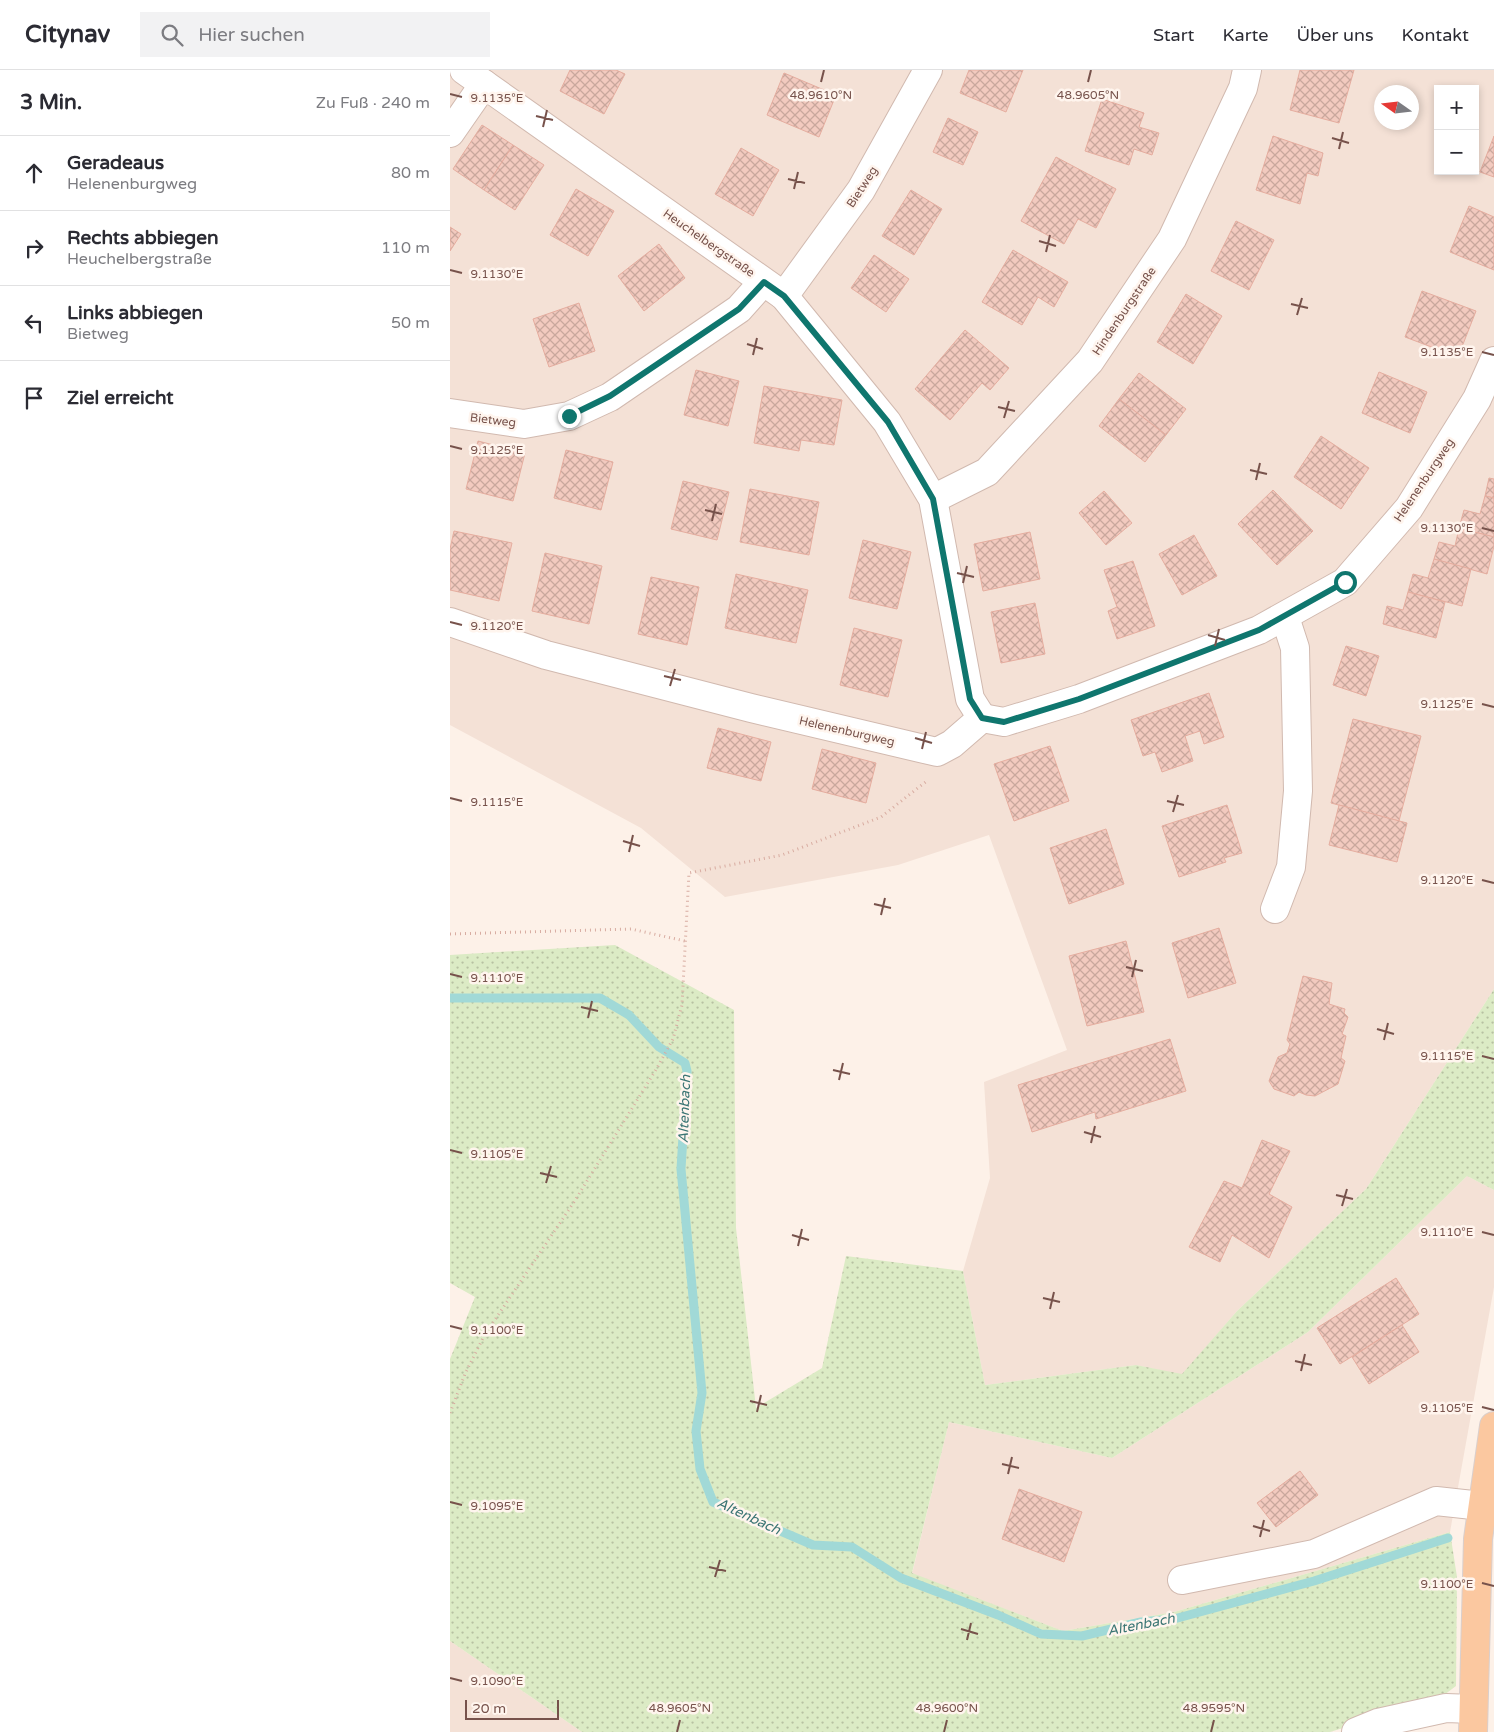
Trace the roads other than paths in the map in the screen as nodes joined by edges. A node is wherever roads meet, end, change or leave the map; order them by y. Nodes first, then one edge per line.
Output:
1 (928, 70) edge
2 (1247, 70) edge
3 (486, 78) edge
4 (450, 132) edge
5 (774, 289) junction
6 (1494, 361) edge
7 (450, 413) edge
8 (933, 499) junction
9 (1285, 617) junction
10 (450, 622) edge
11 (982, 718) junction
12 (1275, 909) dead end
13 (1494, 1426) edge
14 (1482, 1506) junction
15 (1182, 1580) dead end
16 (1473, 1721) edge
17 (1356, 1732) edge

1 - 5 street, Bietweg
2 - 8 street, Hindenburgstraße
3 - 4 street
3 - 5 street, Heuchelbergstraße
5 - 7 street, Bietweg
5 - 8 street, Heuchelbergstraße
6 - 9 street, Helenenburgweg
8 - 11 street, Heuchelbergstraße
9 - 11 street, Helenenburgweg
9 - 12 street
10 - 11 street, Helenenburgweg
13 - 14 main road
14 - 15 street
14 - 16 main road
16 - 17 street

